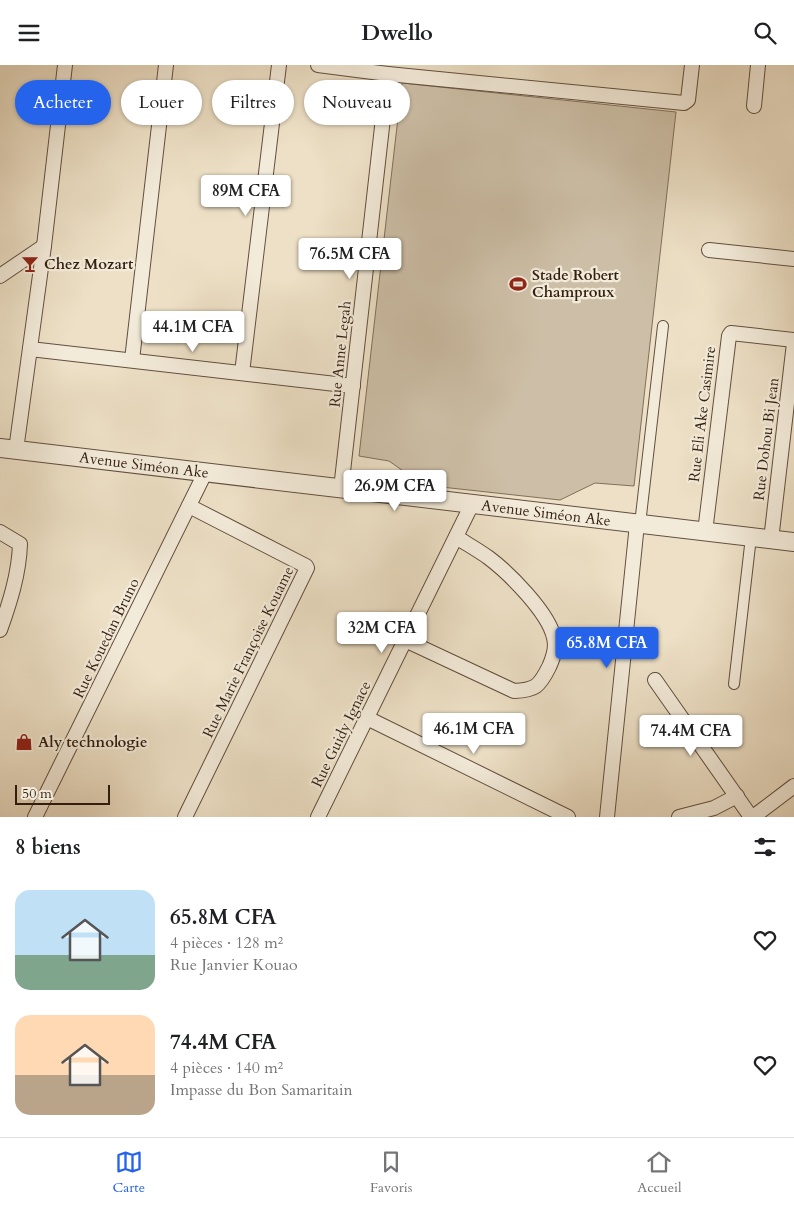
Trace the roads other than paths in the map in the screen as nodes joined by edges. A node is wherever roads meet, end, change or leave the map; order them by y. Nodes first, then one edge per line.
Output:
1 (65, 65) edge
2 (166, 65) edge
3 (279, 65) edge
4 (318, 65) edge
5 (692, 65) edge
6 (758, 65) edge
7 (388, 74) junction
8 (754, 107) dead end
9 (44, 246) junction
10 (709, 250) dead end
11 (794, 259) edge
12 (0, 276) edge
13 (663, 326) dead end
14 (794, 341) edge
15 (30, 349) junction
16 (132, 360) junction
17 (242, 373) junction
18 (353, 386) junction
19 (8, 449) edge
20 (205, 473) junction
21 (341, 489) junction
22 (472, 504) junction
23 (189, 506) junction
24 (638, 524) junction
25 (0, 532) edge
26 (705, 532) junction
27 (456, 537) junction
28 (751, 537) junction
29 (771, 540) junction
30 (794, 542) edge
31 (0, 630) edge
32 (405, 639) junction
33 (655, 680) dead end
34 (734, 684) dead end
35 (367, 718) junction
36 (794, 786) edge
37 (737, 796) junction
38 (35, 817) edge
39 (185, 817) edge
40 (318, 817) edge
41 (568, 817) edge
42 (607, 817) edge
43 (680, 817) edge
44 (752, 817) edge

1 - 9 street
2 - 16 street
3 - 17 street
4 - 7 street
5 - 7 street
6 - 8 street
7 - 18 street, Rue Anne Legah
9 - 12 street
9 - 15 street
10 - 11 street
13 - 24 street
14 - 26 street, Rue Eli Ake Casimire
14 - 29 street, Rue Dohou Bi Jean
15 - 16 street
15 - 19 street
16 - 17 street
17 - 18 street
18 - 21 street, Rue Anne Legah
19 - 20 street, Avenue Siméon Ake
20 - 21 street, Avenue Siméon Ake
20 - 23 street, Rue Kouedan Bruno
21 - 22 street, Avenue Siméon Ake
22 - 24 street, Avenue Siméon Ake
22 - 27 street, Rue Guidy Ignace
23 - 38 street, Rue Kouedan Bruno
23 - 39 street, Rue Marie Françoise Kouame
24 - 26 street, Avenue Siméon Ake
24 - 42 street
25 - 31 street
26 - 28 street, Avenue Siméon Ake
27 - 32 street, Rue Guidy Ignace
27 - 32 street
28 - 29 street, Avenue Siméon Ake
28 - 34 street
29 - 30 street, Avenue Siméon Ake
32 - 35 street, Rue Guidy Ignace
33 - 37 street
35 - 40 street, Rue Guidy Ignace
35 - 41 street
36 - 44 street
37 - 43 street
37 - 44 street

